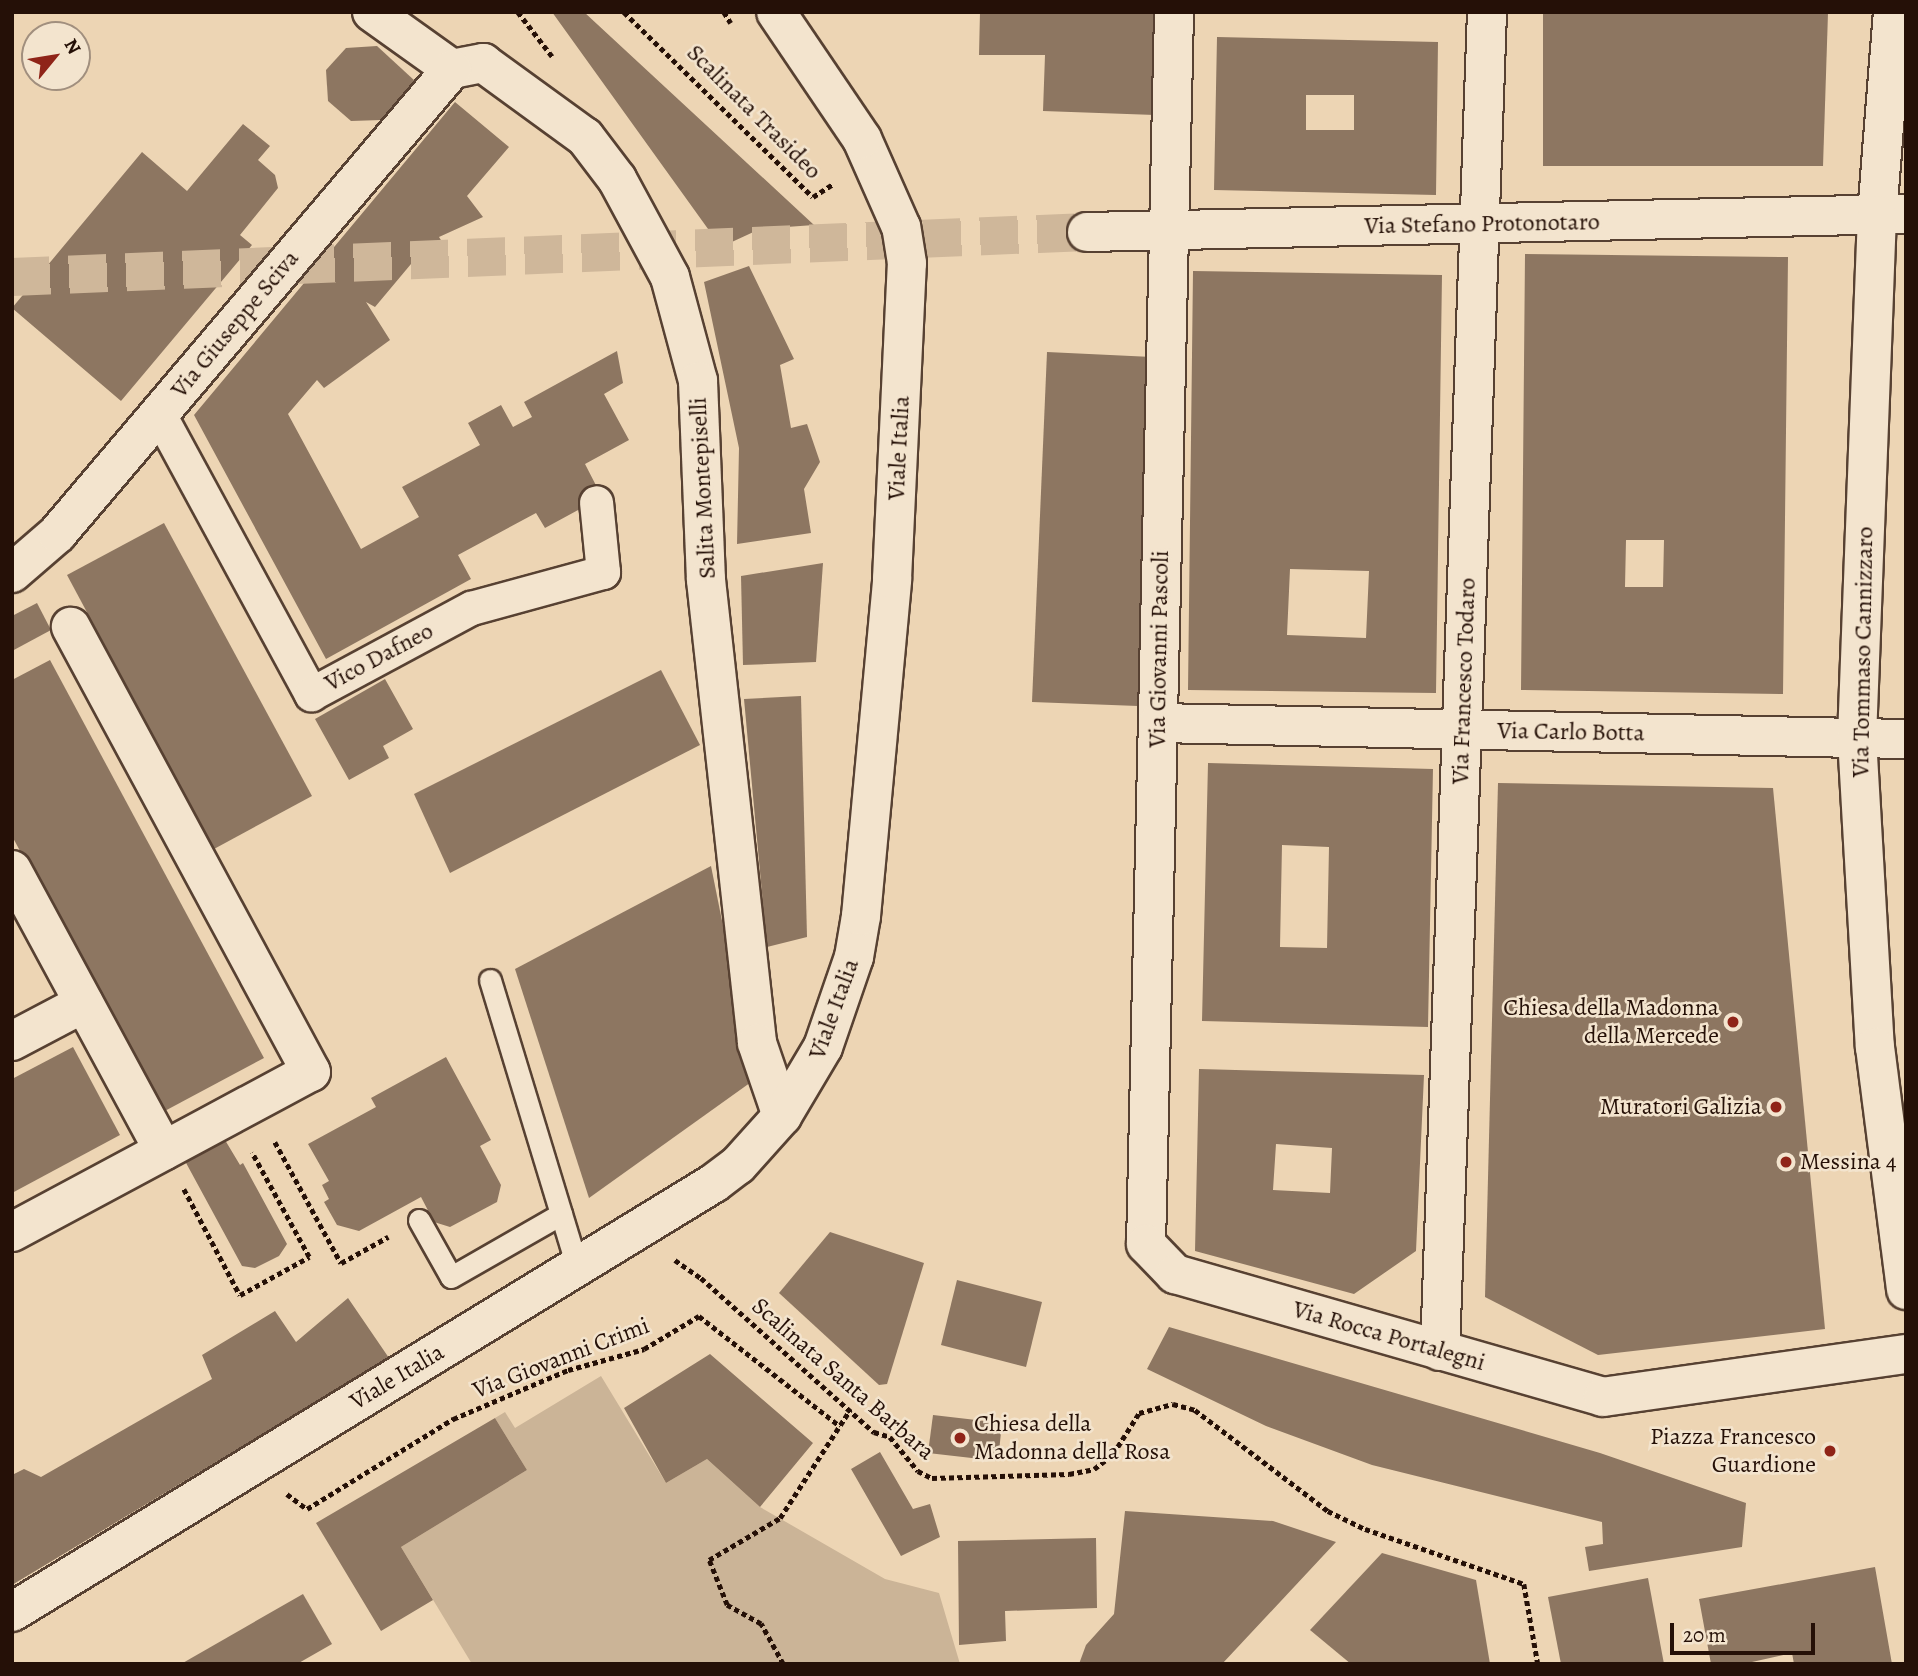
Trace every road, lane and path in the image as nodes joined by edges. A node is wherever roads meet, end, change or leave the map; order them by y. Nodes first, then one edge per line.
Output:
1 (372, 12) edge
2 (624, 12) edge
3 (724, 12) edge
4 (776, 12) edge
5 (1174, 12) edge
6 (1488, 12) edge
7 (1893, 12) edge
8 (737, 32) dead end
9 (452, 69) junction
10 (829, 171) dead end
11 (1891, 215) edge
12 (1480, 224) junction
13 (1169, 230) junction
14 (1087, 232) tunnel mouth
15 (159, 414) junction
16 (596, 502) dead end
17 (12, 572) edge
18 (71, 627) dead end
19 (1158, 723) junction
20 (1462, 730) junction
21 (1857, 738) junction
22 (1906, 739) edge
23 (12, 870) edge
24 (490, 980) dead end
25 (84, 1003) junction
26 (12, 1041) edge
27 (782, 1116) junction
28 (164, 1151) junction
29 (561, 1214) junction
30 (419, 1220) joint
31 (12, 1232) edge
32 (634, 1233) junction
33 (577, 1267) junction
34 (1175, 1274) joint
35 (1906, 1290) edge
36 (1440, 1351) junction
37 (1906, 1354) edge
38 (850, 1410) junction
39 (840, 1426) junction
40 (251, 1466) junction
41 (12, 1612) edge
42 (783, 1664) edge
43 (1538, 1664) edge

1 - 9 street
2 - 10 path, Scalinata Trasideo
3 - 8 path, Scalinata Trasideo
4 - 27 street, Viale Italia
5 - 13 street, Via Giovanni Pascoli
6 - 12 street, Via Francesco Todaro
7 - 11 street, Via Tommaso Cannizzaro
9 - 15 street, Via Giuseppe Sciva
9 - 27 street, Salita Montepiselli
11 - 12 street, Via Stefano Protonotaro
11 - 21 street, Via Tommaso Cannizzaro
12 - 13 street, Via Stefano Protonotaro
12 - 20 street, Via Francesco Todaro
13 - 14 street, Via Stefano Protonotaro
13 - 19 street, Via Giovanni Pascoli
15 - 16 street, Vico Dafneo
15 - 17 street, Via Giuseppe Sciva
18 - 28 street
19 - 20 street, Via Carlo Botta
19 - 34 street, Via Giovanni Pascoli
20 - 21 street, Via Carlo Botta
20 - 36 street, Via Francesco Todaro
21 - 22 street, Via Carlo Botta
21 - 35 street, Via Tommaso Cannizzaro
23 - 25 street
24 - 29 lane
25 - 26 street
25 - 28 street
27 - 32 street, Viale Italia
28 - 30 path
28 - 31 street
29 - 30 lane
29 - 33 lane
32 - 33 street, Viale Italia
32 - 38 path, Scalinata Santa Barbara
33 - 40 street, Viale Italia
34 - 36 street, Via Rocca Portalegni
36 - 37 street, Via Rocca Portalegni
38 - 39 path
38 - 43 path, Scalinata Santa Barbara
39 - 40 path, Via Giovanni Crimi
39 - 42 path
40 - 41 street, Viale Italia

